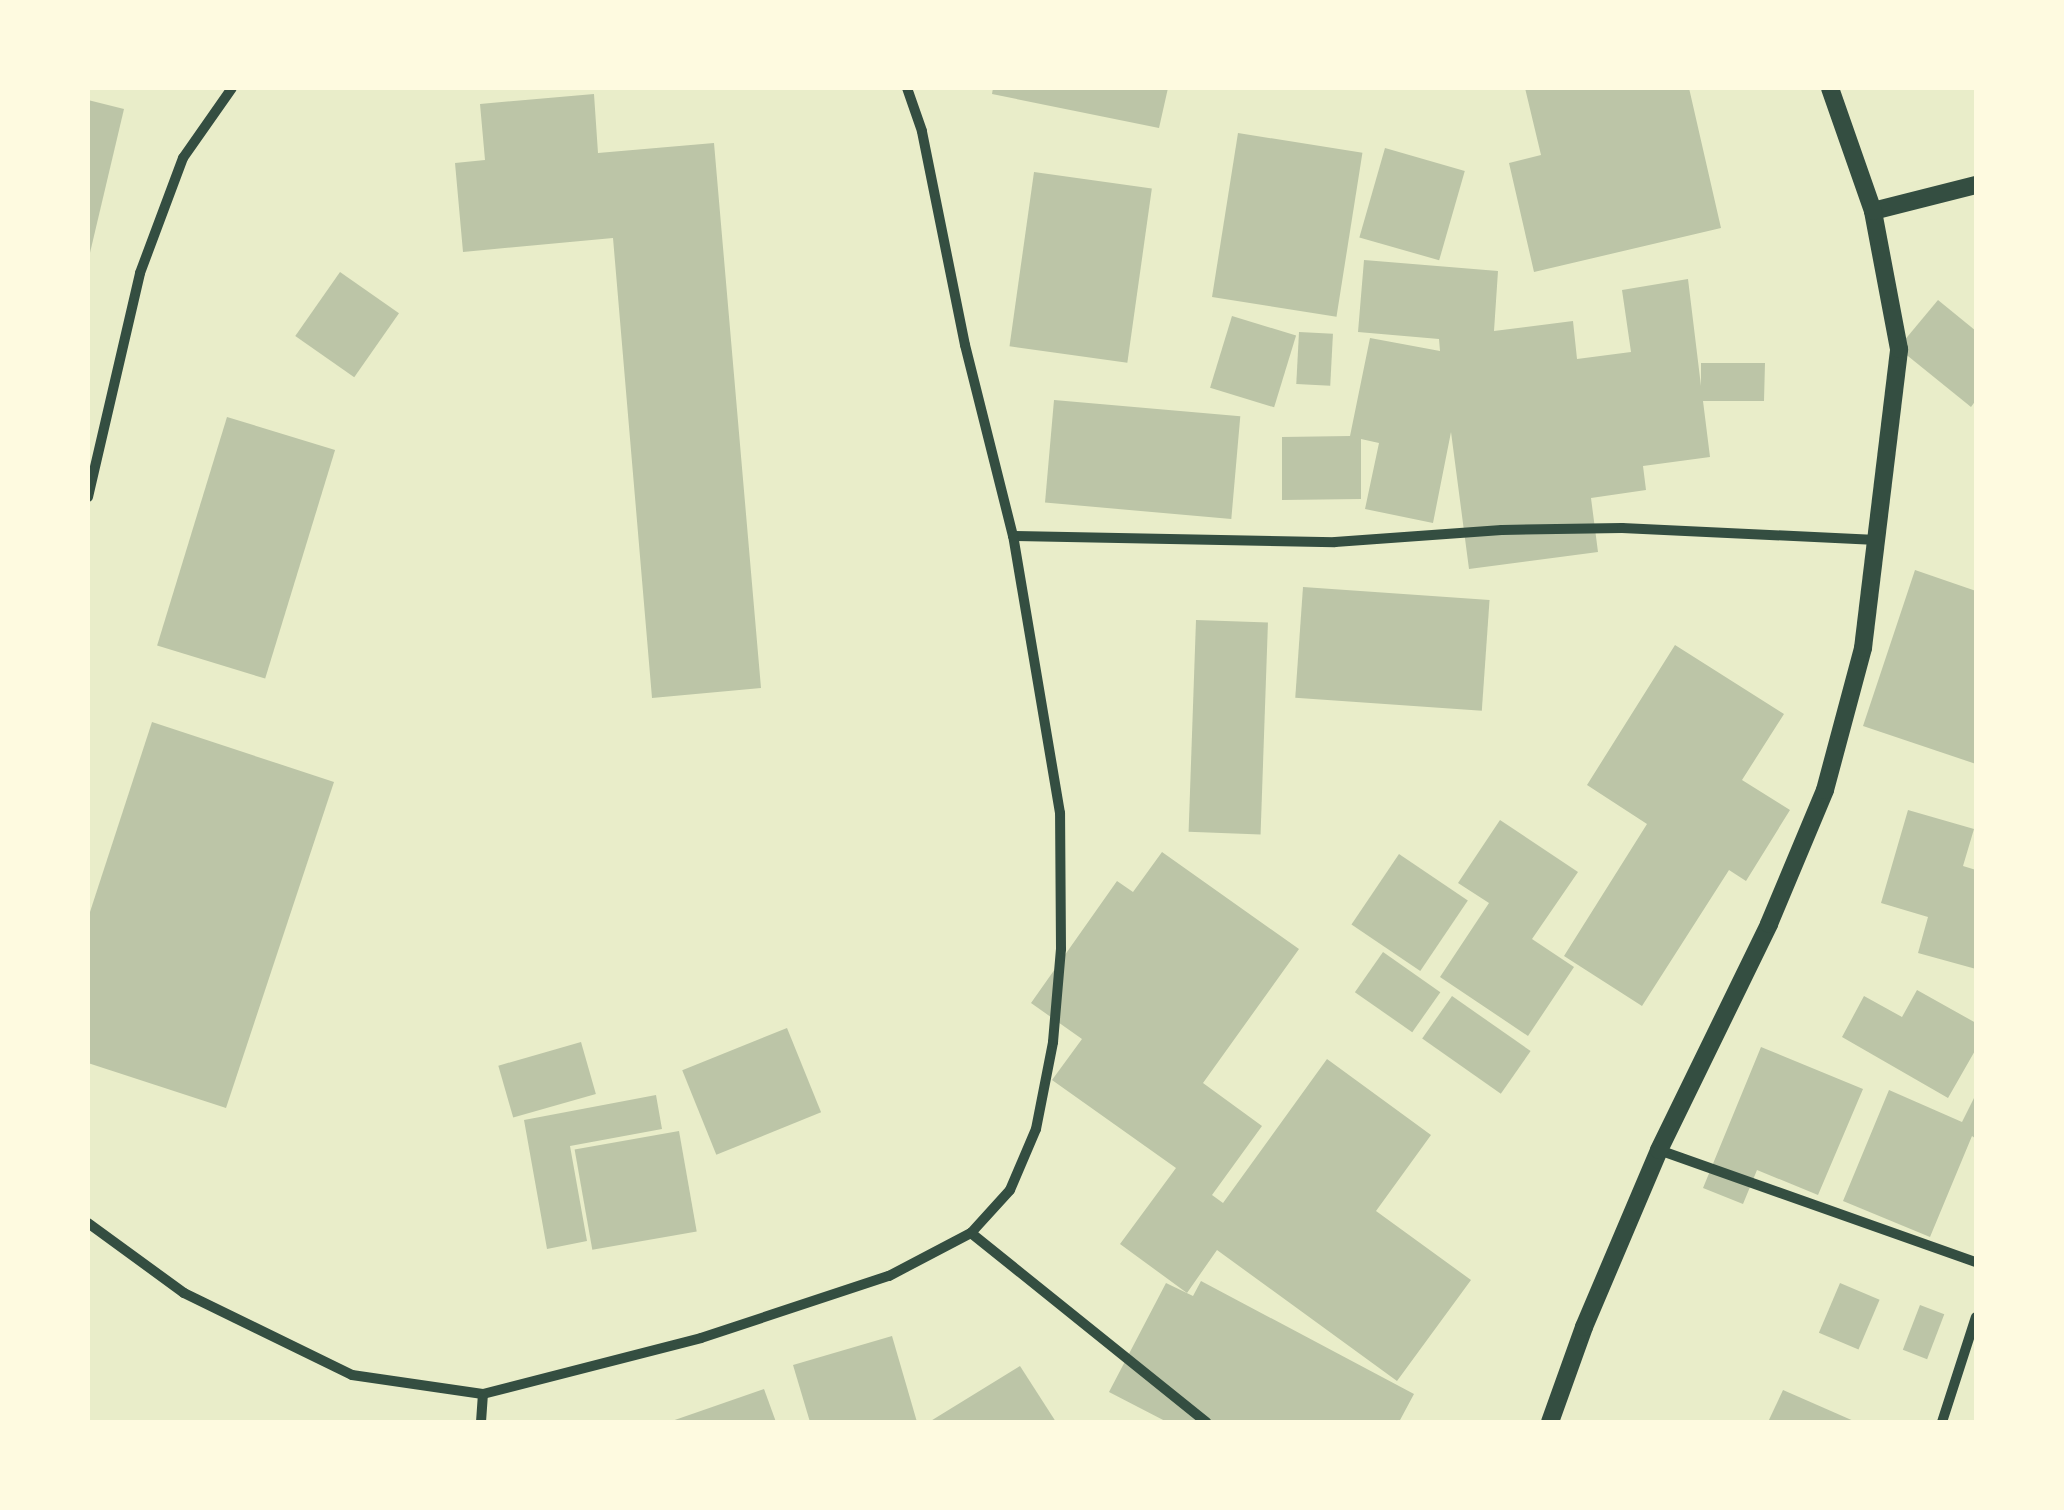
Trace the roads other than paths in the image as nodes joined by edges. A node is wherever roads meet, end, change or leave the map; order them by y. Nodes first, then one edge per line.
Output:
1 (232, 88) edge
2 (907, 88) edge
3 (1830, 88) edge
4 (1976, 185) edge
5 (1874, 212) junction
6 (88, 496) edge
7 (1013, 536) junction
8 (1878, 540) junction
9 (1659, 1150) junction
10 (88, 1222) edge
11 (970, 1233) junction
12 (1976, 1262) edge
13 (1976, 1318) edge
14 (483, 1394) junction
15 (481, 1422) edge
16 (1206, 1422) edge
17 (1550, 1422) edge
18 (1942, 1422) edge

1 - 6 street
2 - 7 street
3 - 5 street
4 - 5 street
5 - 8 street
7 - 8 street
7 - 11 street
8 - 9 street
9 - 12 street
9 - 17 street
10 - 14 street
11 - 14 street
11 - 16 street
13 - 18 street
14 - 15 street

